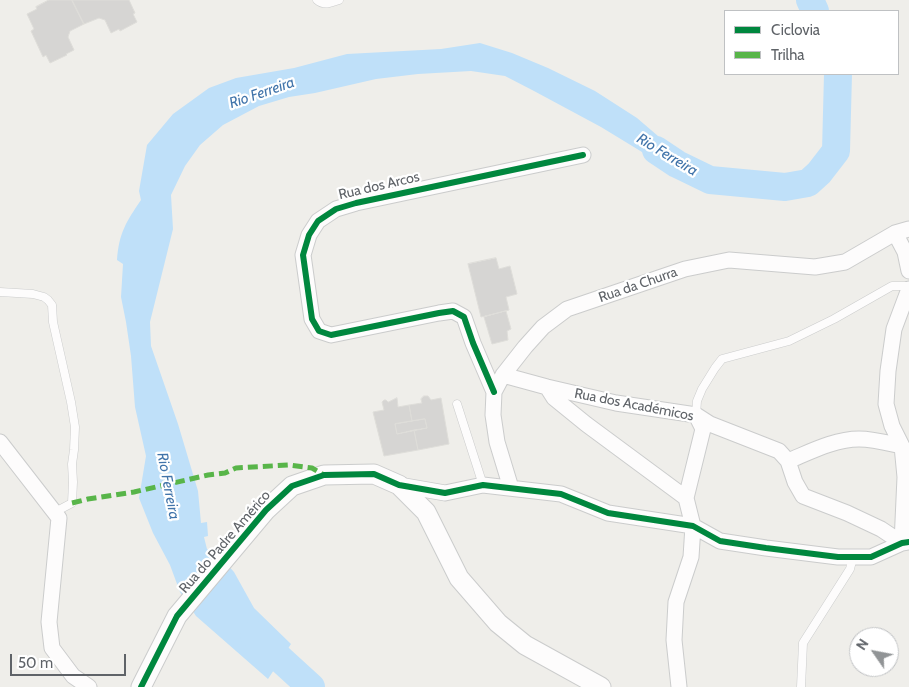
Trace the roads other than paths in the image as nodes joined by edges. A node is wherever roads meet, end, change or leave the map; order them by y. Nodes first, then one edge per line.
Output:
1 (317, 0) edge
2 (339, 0) edge
3 (583, 155) dead end
4 (902, 231) edge
5 (909, 271) edge
6 (909, 288) edge
7 (0, 292) edge
8 (503, 376) junction
9 (547, 388) junction
10 (494, 392) junction
11 (457, 404) dead end
12 (696, 415) junction
13 (0, 442) edge
14 (902, 446) junction
15 (788, 460) junction
16 (399, 485) junction
17 (483, 486) junction
18 (511, 488) junction
19 (446, 493) junction
20 (686, 498) junction
21 (55, 512) junction
22 (426, 512) junction
23 (693, 526) junction
24 (906, 542) edge
25 (853, 557) junction
26 (89, 687) edge
27 (141, 687) edge
28 (601, 687) edge
29 (679, 687) edge
30 (802, 687) edge

1 - 2 lane
3 - 10 street, Rua dos Arcos
4 - 5 street
4 - 8 street, Rua da Churra
6 - 12 lane
6 - 14 street
7 - 21 lane
8 - 9 street, Rua dos Académicos
8 - 10 street, Rua da Churra
9 - 12 street, Rua dos Académicos
9 - 20 street
10 - 18 street, Rua da Churra
11 - 17 lane
12 - 15 street, Rua dos Académicos
12 - 20 street
13 - 21 street
14 - 15 street
14 - 24 street
15 - 24 street
16 - 19 street
16 - 22 street
16 - 27 street, Rua do Padre Américo
17 - 18 street
17 - 19 street
18 - 23 street
19 - 22 street
20 - 23 street
21 - 26 street
22 - 28 street
23 - 25 street
23 - 29 street
24 - 25 street
25 - 30 lane

